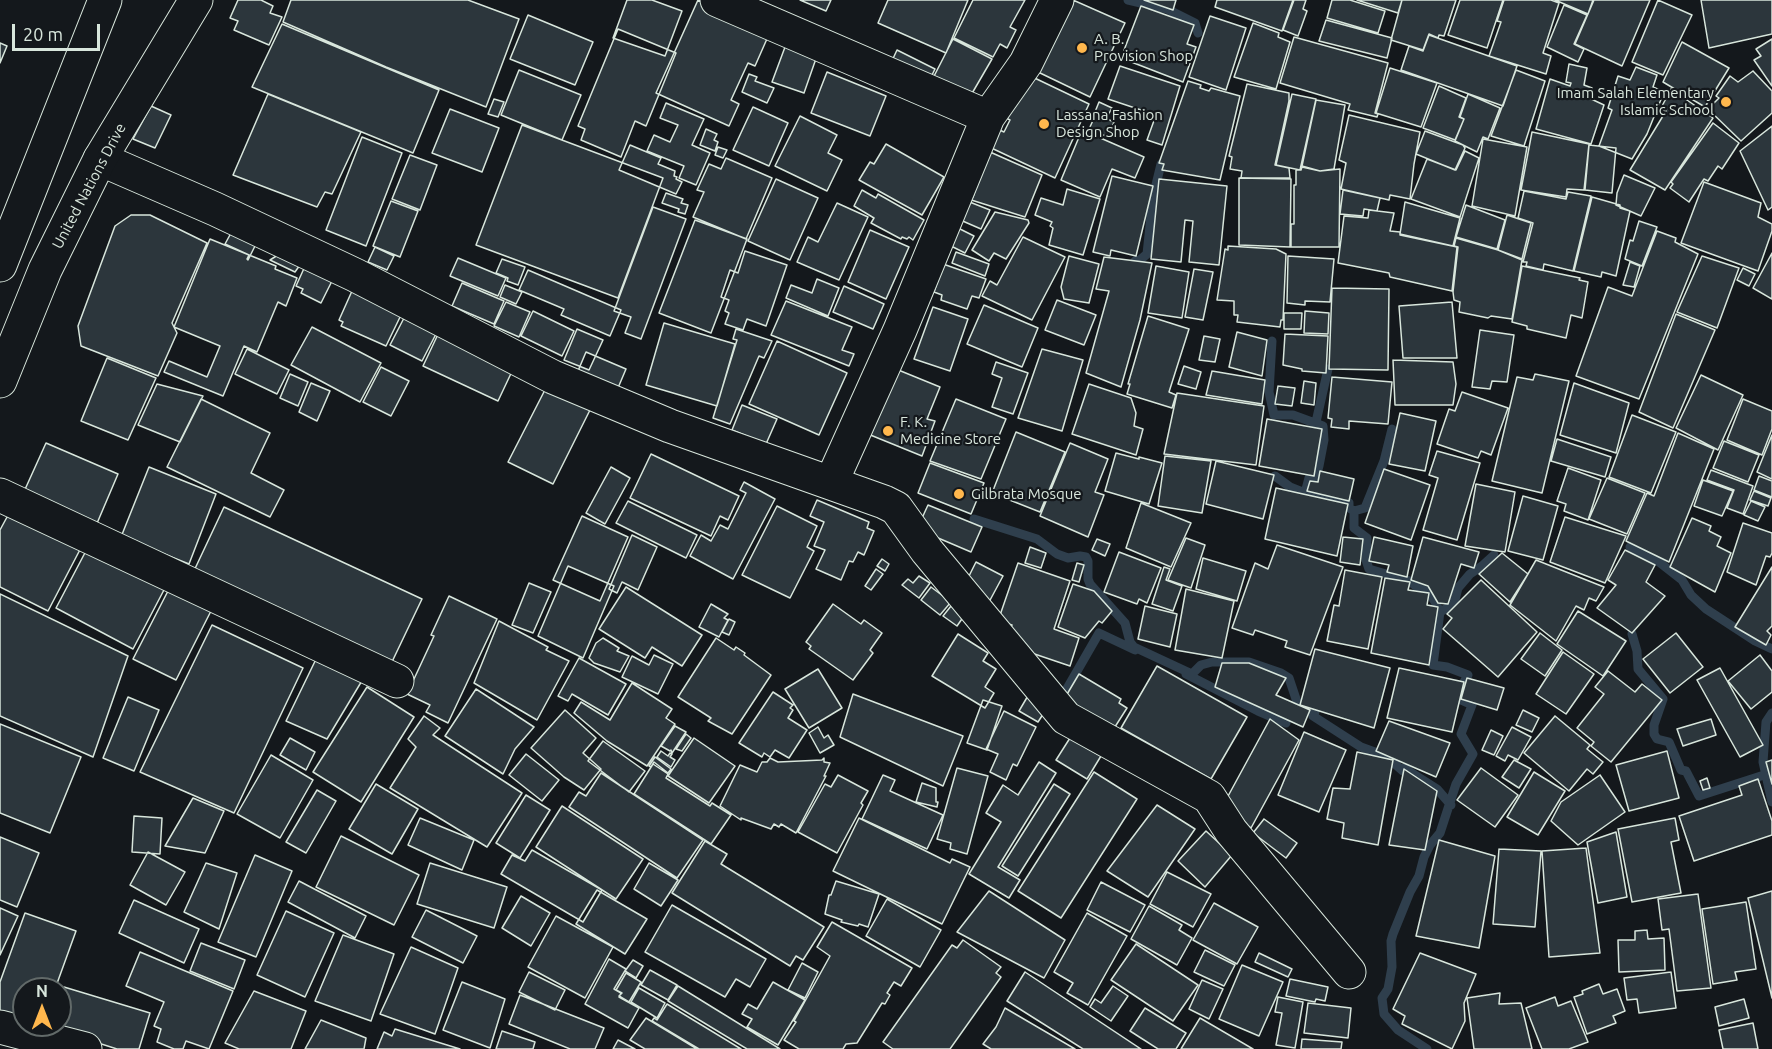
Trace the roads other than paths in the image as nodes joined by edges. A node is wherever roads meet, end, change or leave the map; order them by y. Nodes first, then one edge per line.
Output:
1 (105, 0) edge
2 (196, 0) edge
3 (717, 0) edge
4 (1056, 0) edge
5 (988, 117) junction
6 (100, 159) junction
7 (0, 265) edge
8 (0, 381) edge
9 (831, 483) junction
10 (0, 495) edge
11 (397, 681) dead end
12 (1349, 972) dead end
13 (0, 1027) edge
14 (85, 1049) edge

1 - 7 main road
2 - 6 main road, United Nations Drive
3 - 5 main road
4 - 5 main road
5 - 9 main road
6 - 8 main road, United Nations Drive
6 - 9 main road
9 - 12 main road
10 - 11 main road
13 - 14 main road

